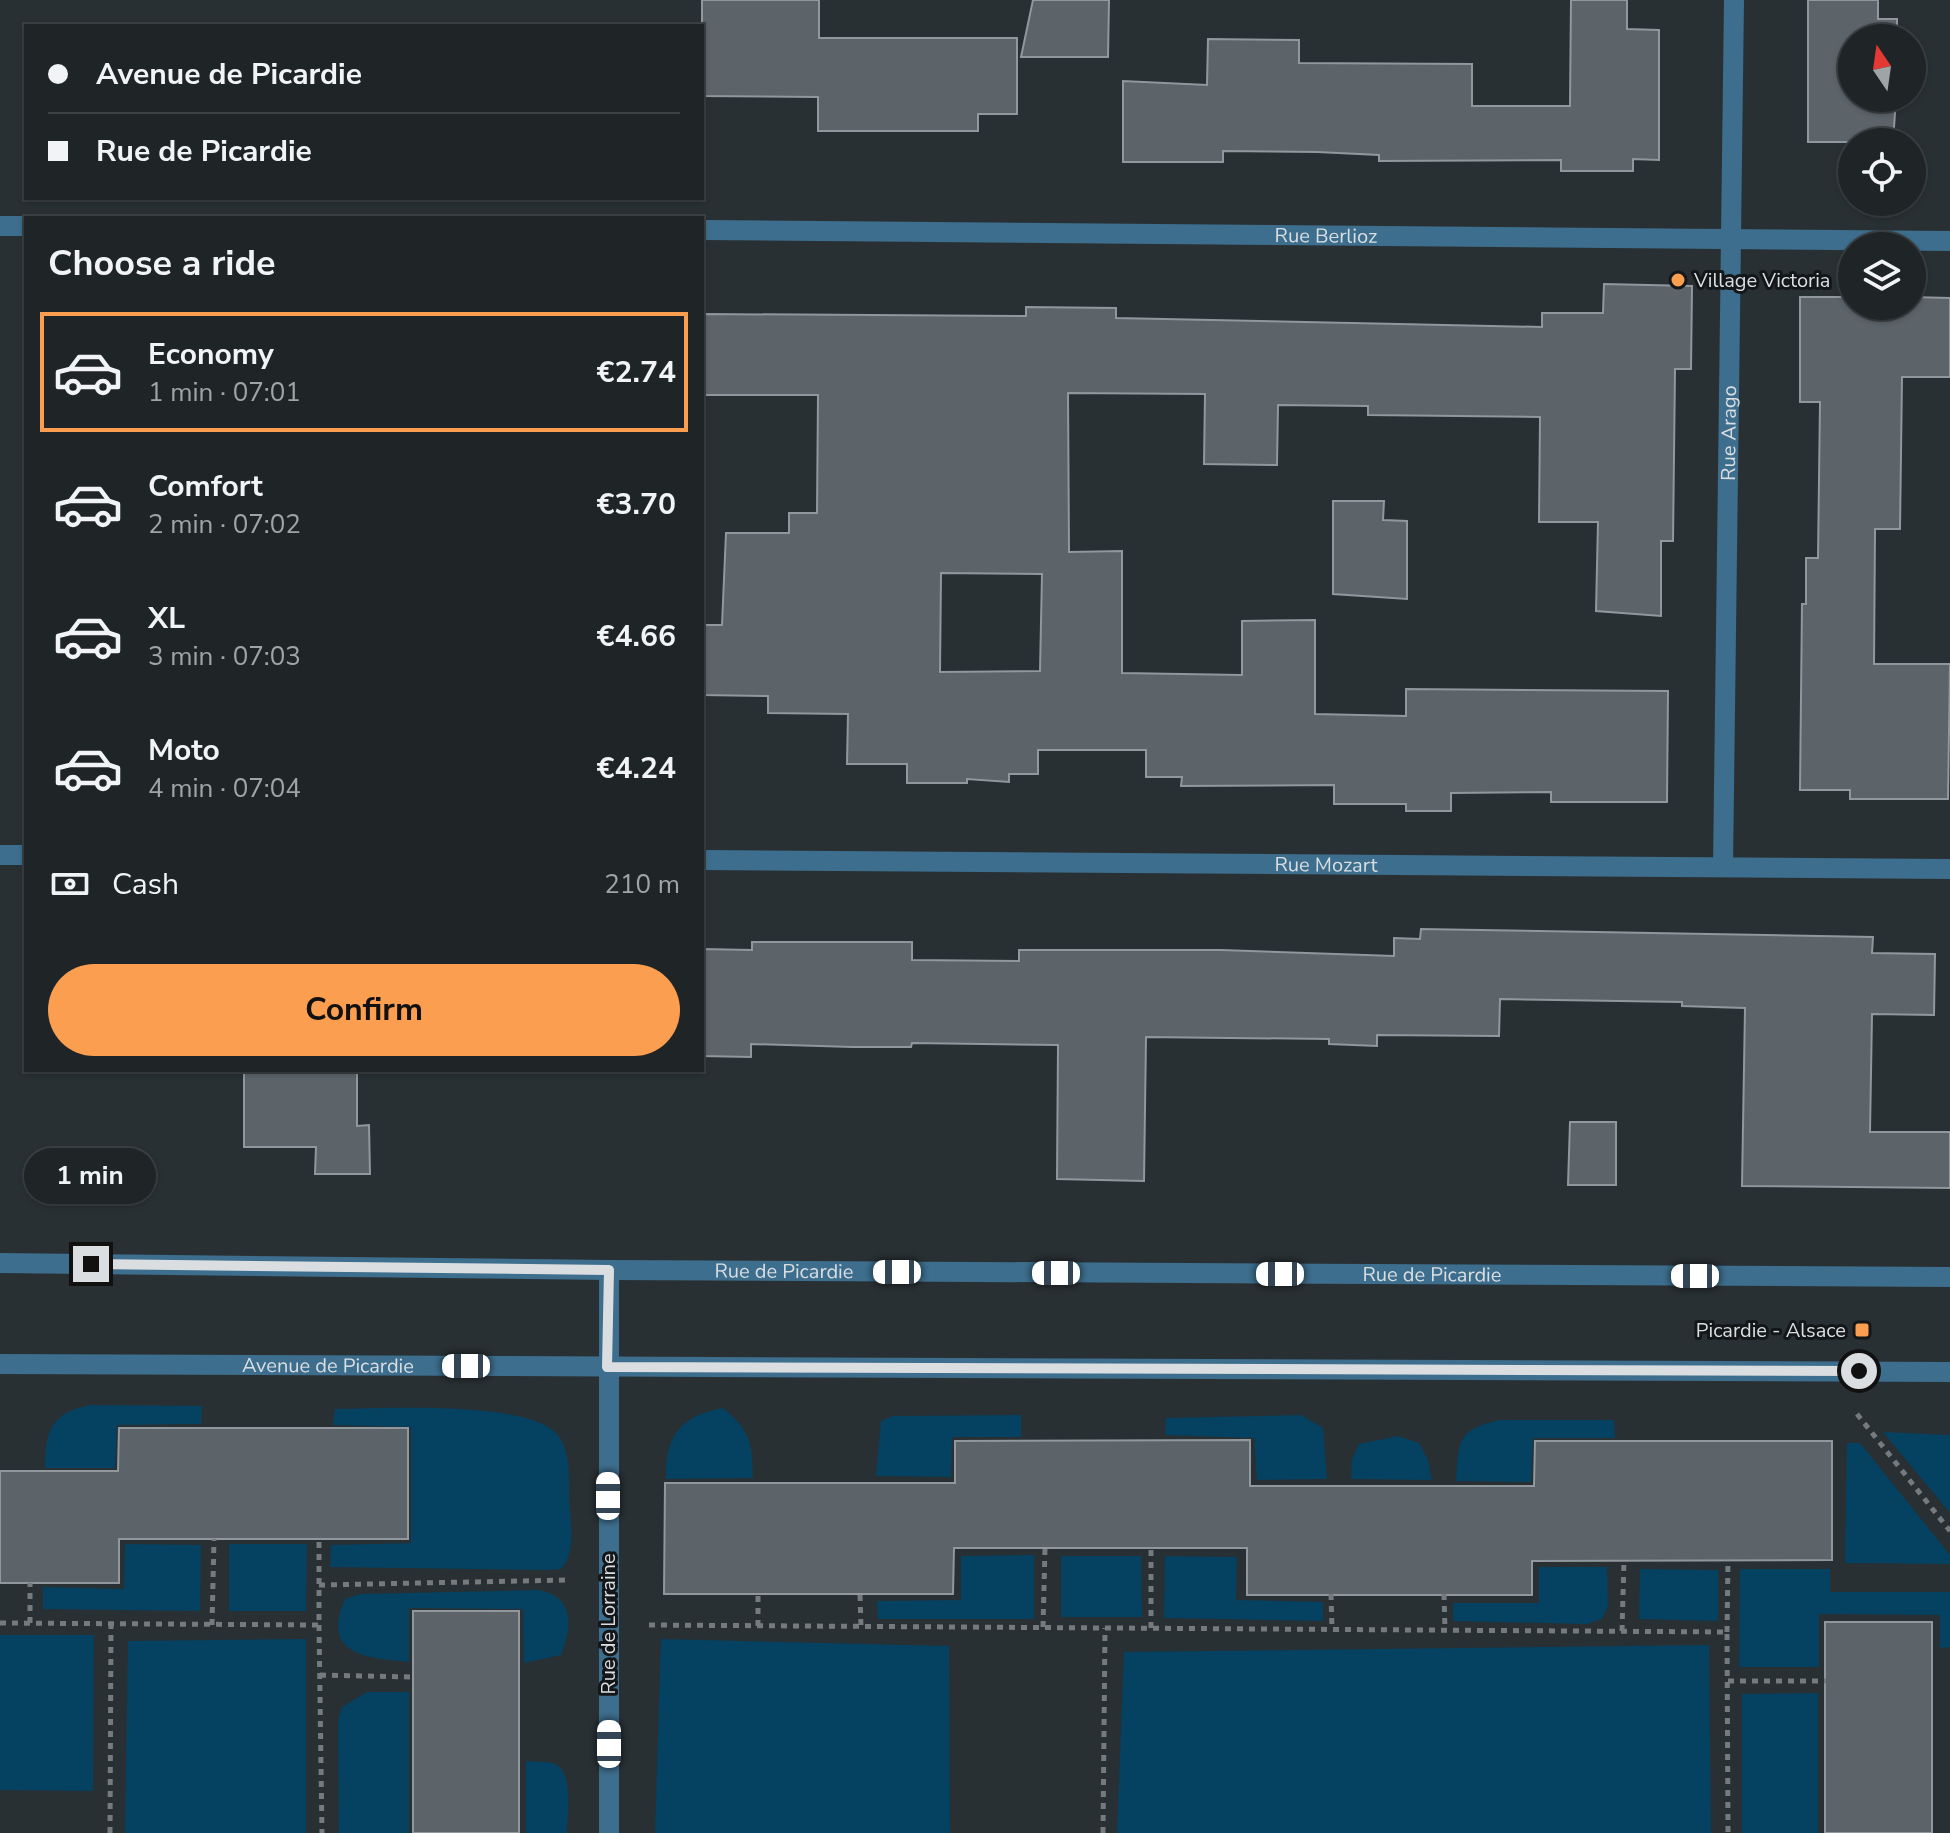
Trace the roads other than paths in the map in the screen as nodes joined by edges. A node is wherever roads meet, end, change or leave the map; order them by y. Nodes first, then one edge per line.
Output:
1 (1734, 0) edge
2 (0, 226) edge
3 (24, 226) edge
4 (704, 230) edge
5 (1732, 237) junction
6 (1950, 241) edge
7 (0, 855) edge
8 (24, 855) edge
9 (704, 860) edge
10 (1723, 867) junction
11 (1950, 869) edge
12 (0, 1263) edge
13 (609, 1270) junction
14 (1950, 1277) edge
15 (0, 1364) edge
16 (607, 1367) junction
17 (1950, 1372) edge
18 (609, 1833) edge

1 - 5 street, Rue Arago
2 - 3 street
4 - 5 street, Rue Berlioz
5 - 6 street, Rue Berlioz
5 - 10 street, Rue Arago
7 - 8 street
9 - 10 street, Rue Mozart
10 - 11 street, Rue Mozart
12 - 13 street, Rue de Picardie
13 - 14 street, Rue de Picardie
13 - 16 street, Rue de Lorraine
15 - 16 street, Avenue de Picardie
16 - 17 street, Avenue de Picardie
16 - 18 street, Rue de Lorraine

